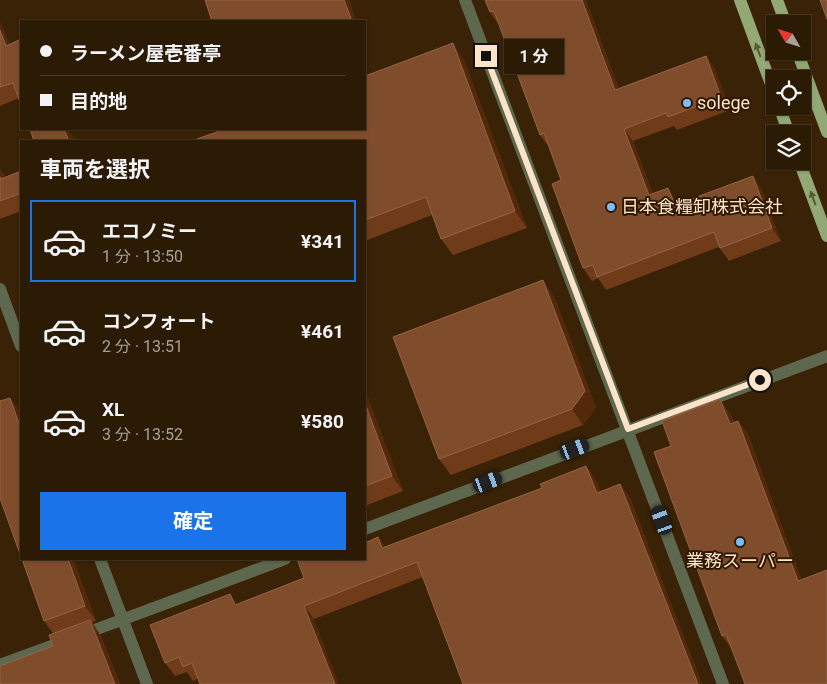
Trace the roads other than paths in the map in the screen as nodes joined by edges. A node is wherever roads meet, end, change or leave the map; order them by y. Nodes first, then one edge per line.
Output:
1 (465, 0) edge
2 (740, 0) edge
3 (777, 0) edge
4 (783, 15) edge
5 (799, 60) edge
6 (766, 71) edge
7 (827, 132) edge
8 (802, 170) edge
9 (827, 236) edge
10 (0, 290) edge
11 (20, 343) edge
12 (827, 356) edge
13 (628, 429) junction
14 (366, 528) edge
15 (100, 560) edge
16 (282, 560) edge
17 (123, 620) junction
18 (0, 665) edge
19 (147, 684) edge
20 (723, 684) edge

1 - 13 street
6 -> 2 main road
3 - 4 main road
5 - 7 main road
9 -> 8 main road
10 - 11 street
12 - 13 street
13 - 14 street
13 - 20 street
15 - 17 street
16 - 17 street
17 - 18 street
17 - 19 street

